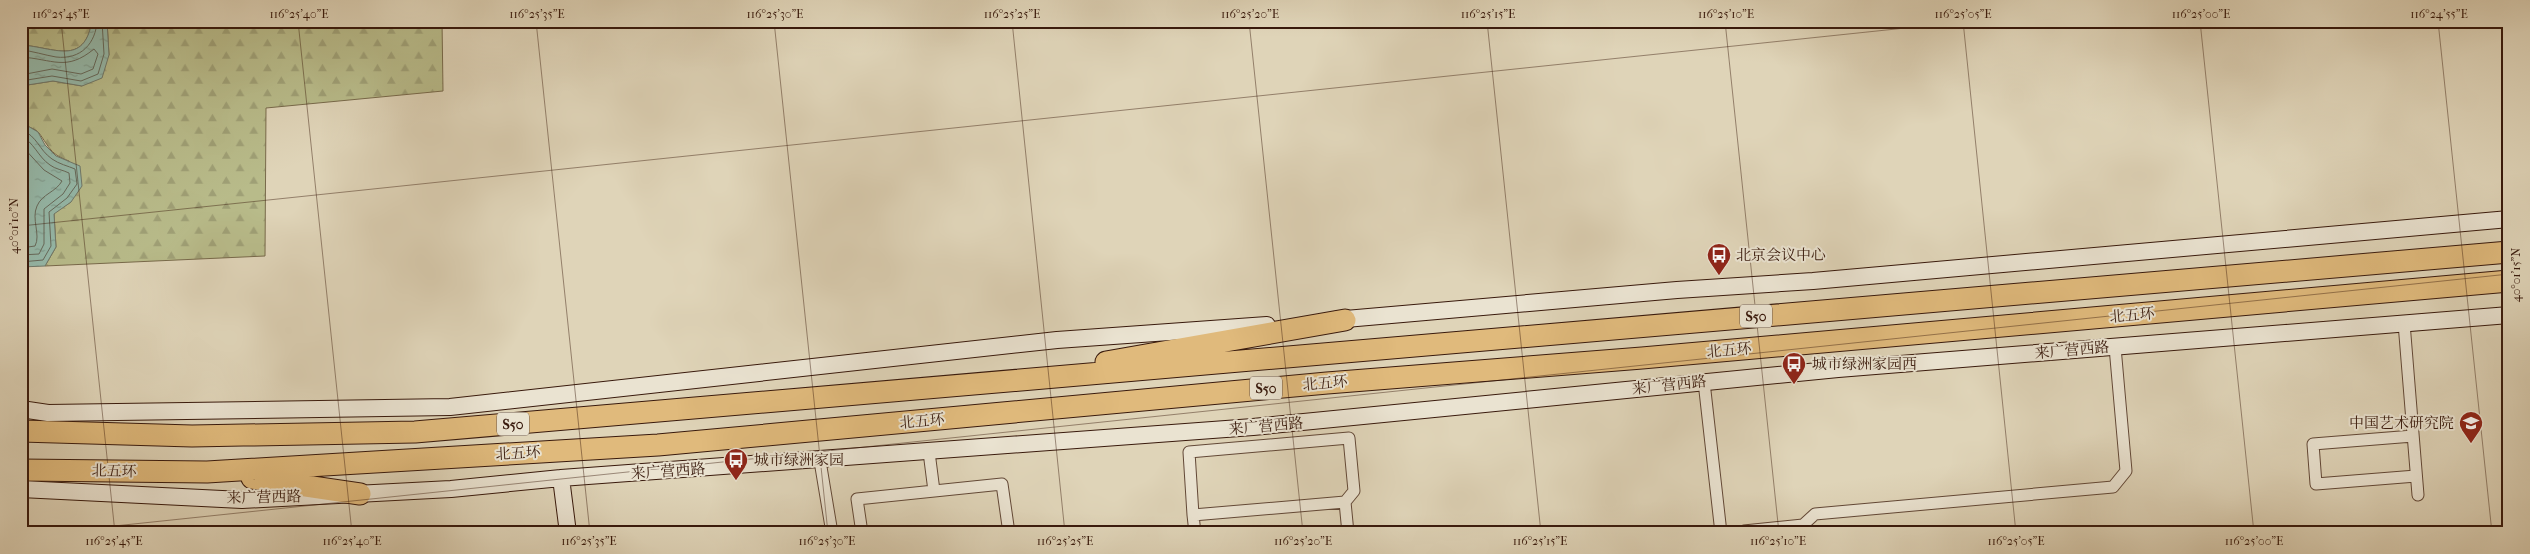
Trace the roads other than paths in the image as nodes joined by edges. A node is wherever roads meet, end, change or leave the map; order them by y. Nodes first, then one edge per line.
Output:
1 (2509, 218) edge
2 (2509, 252) edge
3 (2509, 281) edge
4 (2509, 315) edge
5 (1345, 320) junction
6 (2404, 323) junction
7 (2115, 346) junction
8 (1003, 382) junction
9 (1704, 382) junction
10 (21, 409) edge
11 (1278, 425) junction
12 (21, 431) edge
13 (2413, 436) junction
14 (1279, 444) junction
15 (929, 452) junction
16 (820, 461) junction
17 (21, 470) edge
18 (207, 472) junction
19 (2416, 476) junction
20 (561, 478) junction
21 (21, 489) edge
22 (934, 491) junction
23 (360, 494) junction
24 (2418, 495) dead end
25 (1345, 502) junction
26 (1193, 515) junction
27 (1744, 532) edge
28 (568, 533) edge
29 (832, 533) edge
30 (862, 533) edge
31 (1009, 533) edge
32 (1195, 533) edge
33 (1348, 533) edge
34 (1721, 533) edge

1 - 5 street
2 - 8 highway, 北五环 / S50
3 - 18 highway, 北五环 / S50
4 - 6 street, 来广营西路
5 - 8 highway
5 - 10 street
6 - 7 street, 来广营西路
6 - 13 street
7 - 9 street, 来广营西路
7 - 27 street
8 - 12 highway, 北五环 / S50
9 - 11 street, 来广营西路
9 - 34 street
11 - 14 street
11 - 15 street, 来广营西路
13 - 19 street
13 - 19 street
14 - 25 street
14 - 26 street
15 - 16 street, 来广营西路
15 - 22 street
16 - 20 street, 来广营西路
16 - 29 street
17 - 18 highway, 北五环 / S50
18 - 23 highway
19 - 24 street
20 - 23 street, 来广营西路
20 - 28 street
21 - 23 street, 来广营西路
22 - 30 street
22 - 31 street
25 - 26 street
25 - 33 street
26 - 32 street
27 - 34 street

